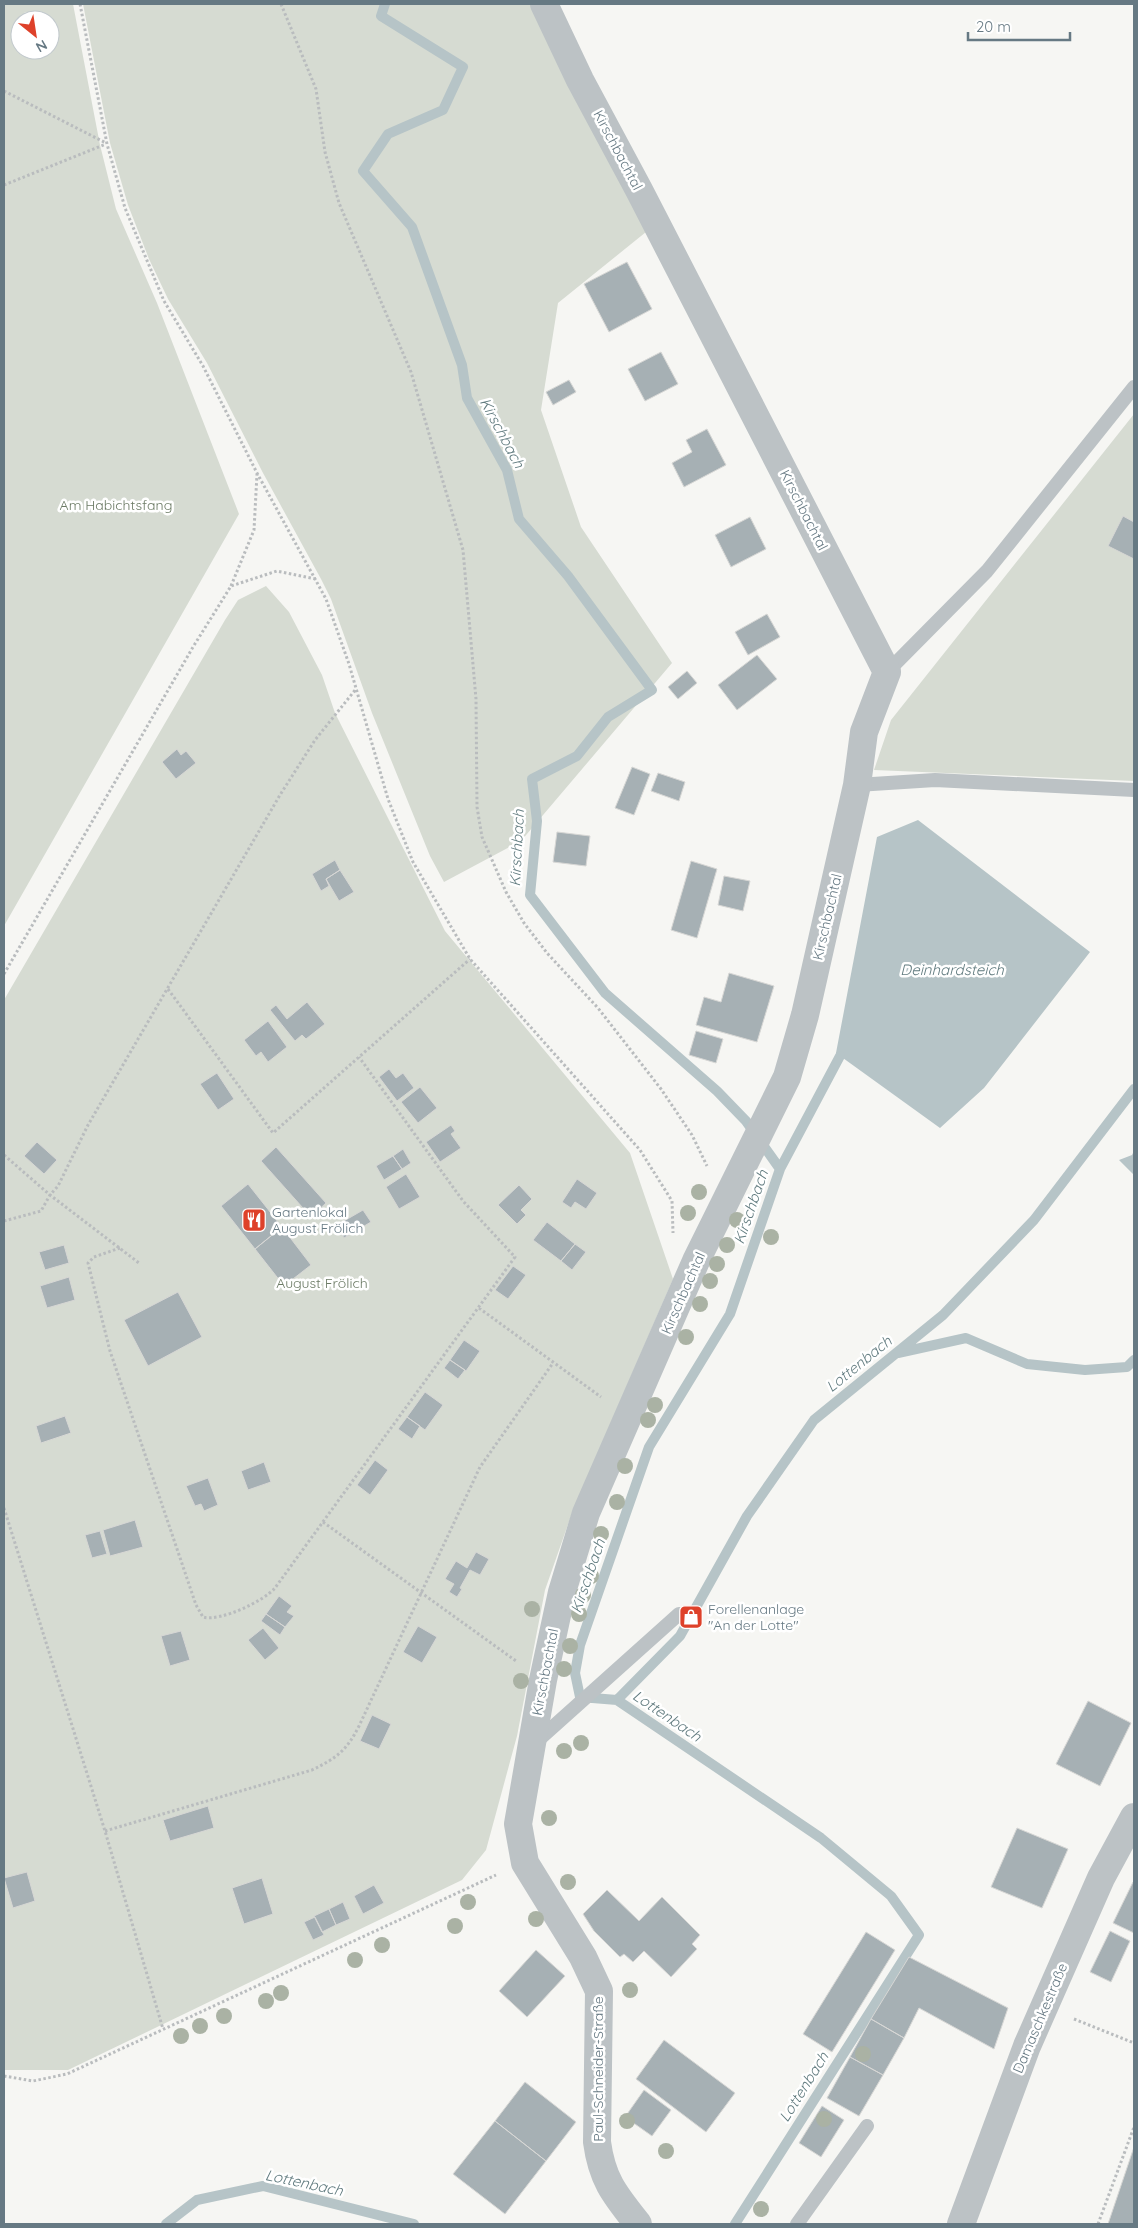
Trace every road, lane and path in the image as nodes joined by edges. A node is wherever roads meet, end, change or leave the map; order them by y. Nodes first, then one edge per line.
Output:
1 (80, 4) edge
2 (281, 4) edge
3 (544, 4) edge
4 (4, 91) edge
5 (107, 144) junction
6 (4, 185) edge
7 (1134, 386) edge
8 (257, 473) junction
9 (316, 579) junction
10 (231, 586) junction
11 (887, 672) junction
12 (356, 688) junction
13 (857, 785) junction
14 (1134, 790) edge
15 (470, 959) junction
16 (4, 974) edge
17 (168, 989) junction
18 (359, 1057) junction
19 (4, 1155) edge
20 (50, 1195) junction
21 (724, 1206) junction
22 (4, 1221) edge
23 (120, 1248) junction
24 (696, 1260) junction
25 (139, 1263) dead end
26 (478, 1308) junction
27 (552, 1363) junction
28 (628, 1416) junction
29 (4, 1508) edge
30 (323, 1522) junction
31 (422, 1591) junction
32 (679, 1614) dead end
33 (543, 1680) junction
34 (531, 1746) junction
35 (1134, 1817) edge
36 (105, 1831) junction
37 (526, 1863) junction
38 (1068, 2016) dead end
39 (163, 2029) junction
40 (1134, 2043) edge
41 (4, 2076) edge
42 (867, 2126) dead end
43 (1134, 2127) edge
44 (638, 2224) edge
45 (797, 2224) edge
46 (961, 2224) edge
47 (1098, 2224) edge

1 - 5 path
2 - 21 path
3 - 11 street, Kirschbachtal
4 - 5 path
5 - 6 path
5 - 8 path
7 - 11 lane
8 - 9 path
8 - 10 path
9 - 10 path
9 - 12 path
10 - 16 path
11 - 13 street, Kirschbachtal
12 - 15 path
12 - 17 path
13 - 14 lane
13 - 21 street, Kirschbachtal
15 - 18 path
15 - 24 path
17 - 18 path
17 - 20 path
18 - 26 path
19 - 20 path
20 - 22 path
20 - 23 path
21 - 24 street, Kirschbachtal
23 - 25 path
23 - 30 path
24 - 28 street, Kirschbachtal
26 - 27 path
26 - 30 path
27 - 28 path
27 - 31 path
28 - 33 street, Kirschbachtal
29 - 36 path
30 - 31 path
31 - 33 path
31 - 36 path
32 - 34 lane
33 - 34 street, Kirschbachtal
34 - 37 street, Kirschbachtal
35 - 46 street, Damaschkestraße
36 - 39 path
37 - 39 path
37 - 44 street, Paul-Schneider-Straße
38 - 40 path
39 - 41 path
42 - 45 lane
43 - 47 path

